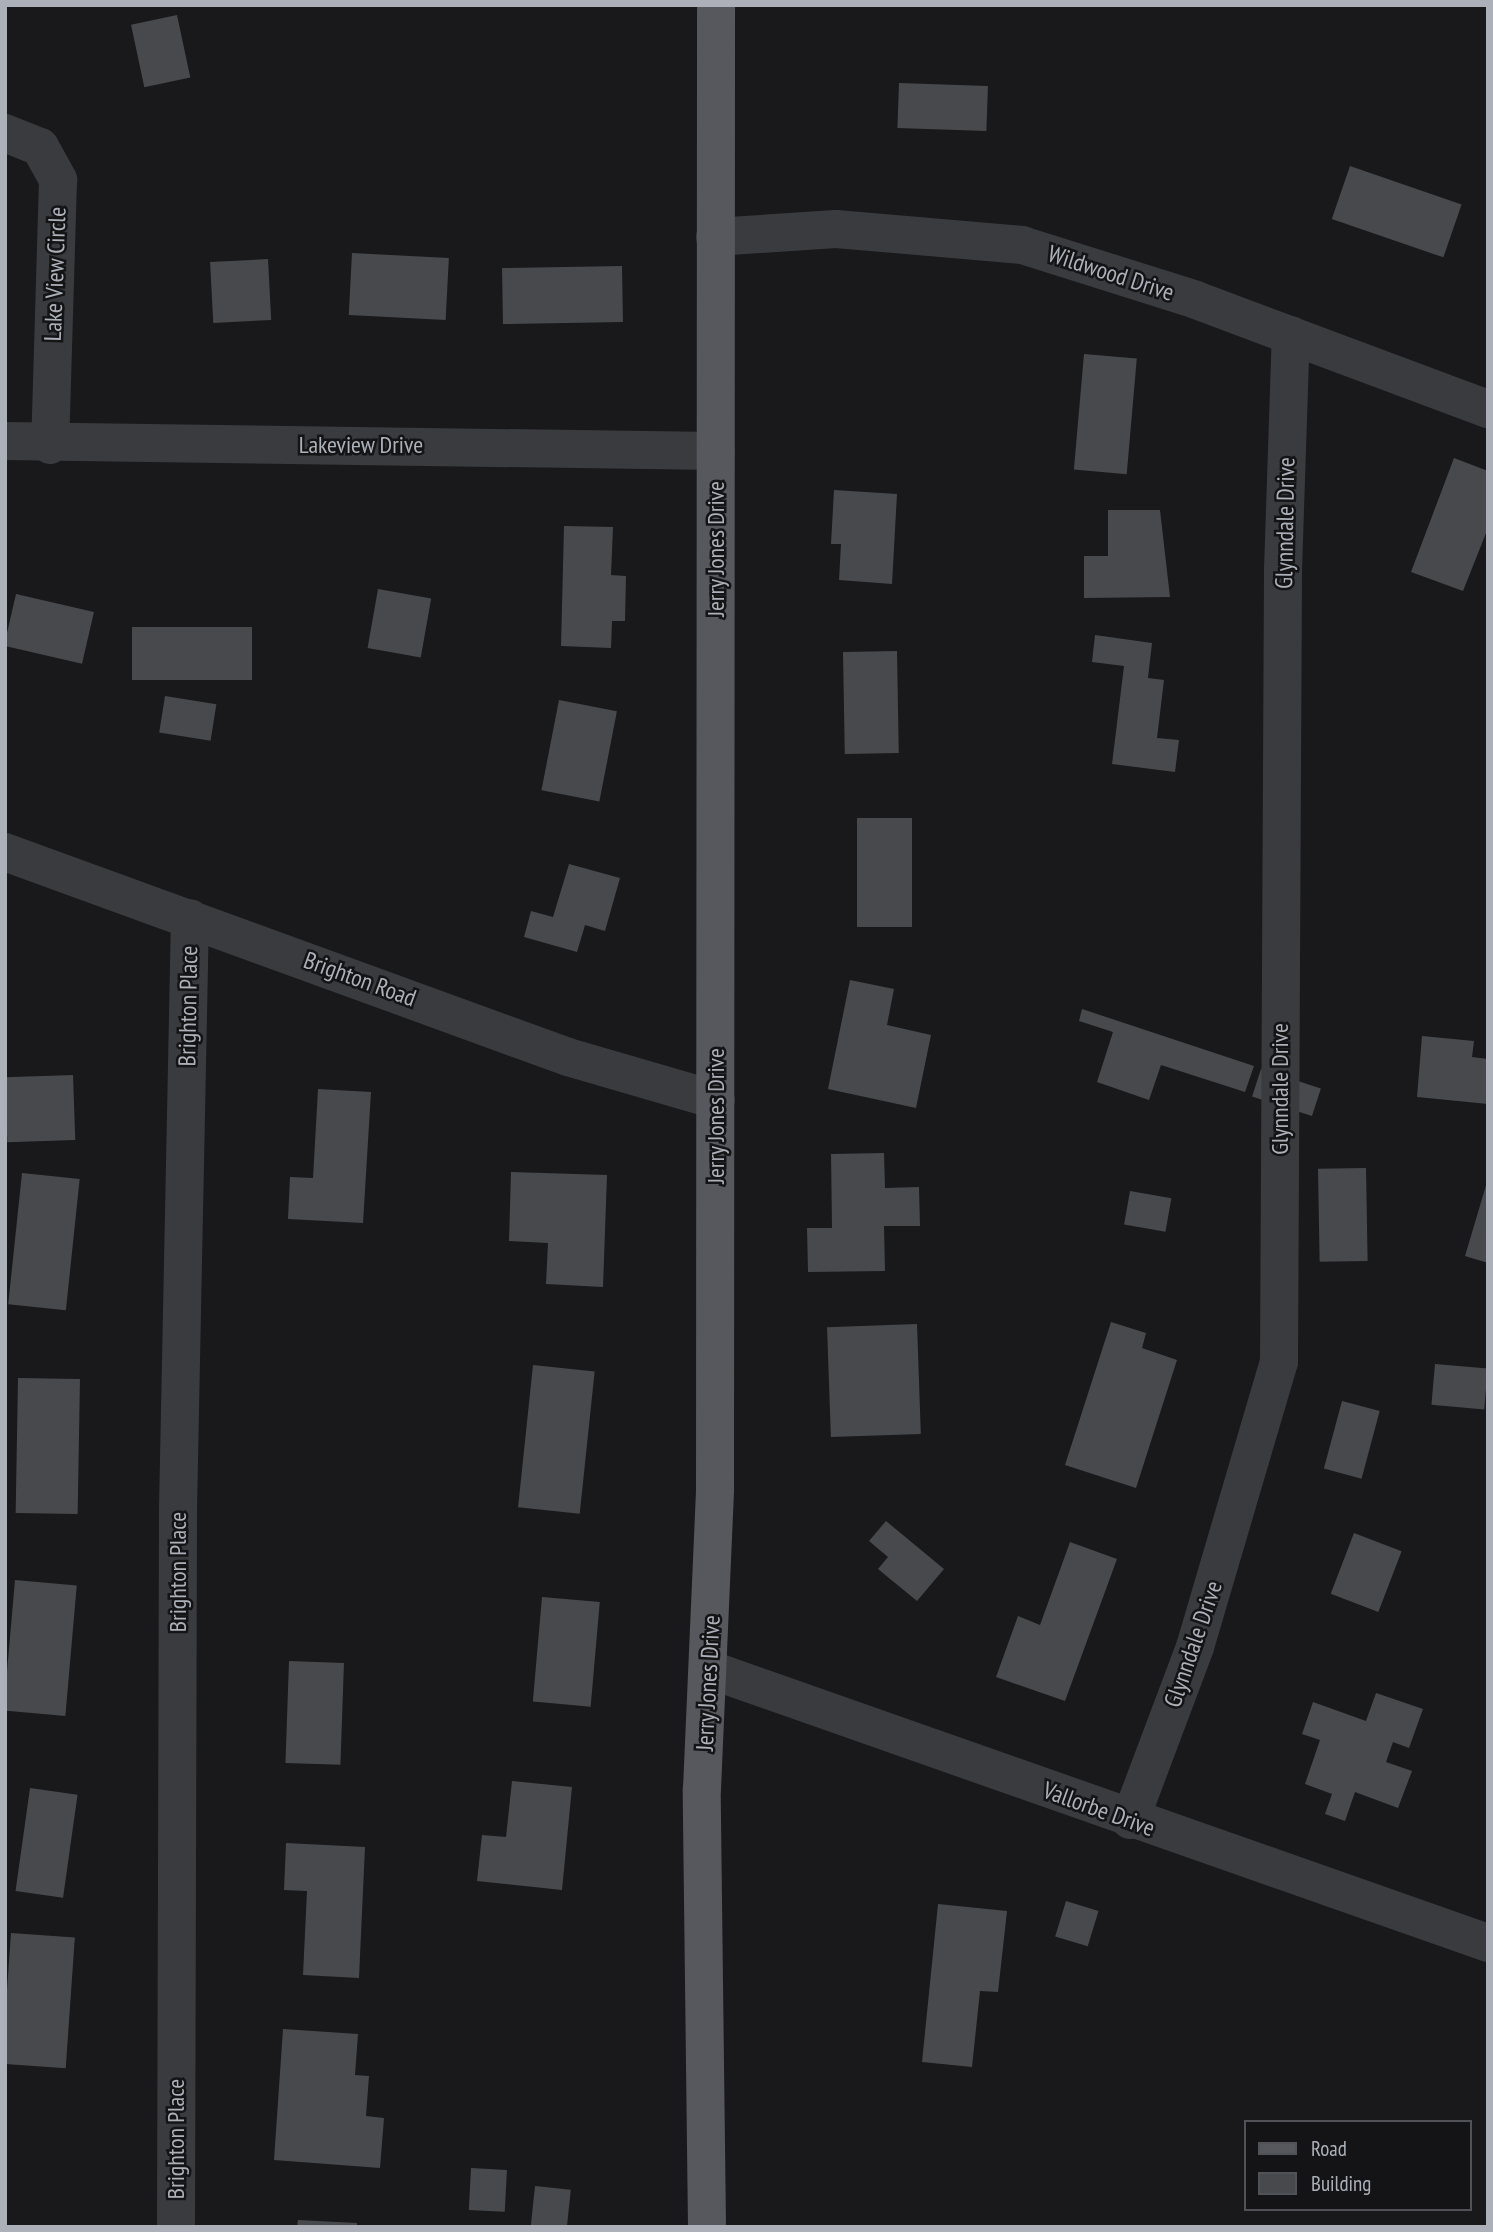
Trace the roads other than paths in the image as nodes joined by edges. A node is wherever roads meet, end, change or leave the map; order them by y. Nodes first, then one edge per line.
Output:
1 (716, 5) edge
2 (5, 133) edge
3 (716, 237) junction
4 (1291, 335) junction
5 (1488, 409) edge
6 (5, 441) edge
7 (50, 445) junction
8 (716, 451) junction
9 (5, 852) edge
10 (190, 918) junction
11 (716, 1100) junction
12 (711, 1670) junction
13 (1130, 1820) junction
14 (1488, 1943) edge
15 (176, 2227) edge
16 (707, 2227) edge

1 - 3 main road, Jerry Jones Drive
2 - 7 street, Lake View Circle
3 - 4 street, Wildwood Drive
3 - 8 main road, Jerry Jones Drive
4 - 5 street, Wildwood Drive
4 - 13 street, Glynndale Drive
6 - 7 street, Lakeview Drive
7 - 8 street, Lakeview Drive
8 - 11 main road, Jerry Jones Drive
9 - 10 street, Brighton Road
10 - 11 street, Brighton Road
10 - 15 street, Brighton Place
11 - 12 main road, Jerry Jones Drive
12 - 13 street, Vallorbe Drive
12 - 16 main road, Jerry Jones Drive
13 - 14 street, Vallorbe Drive

